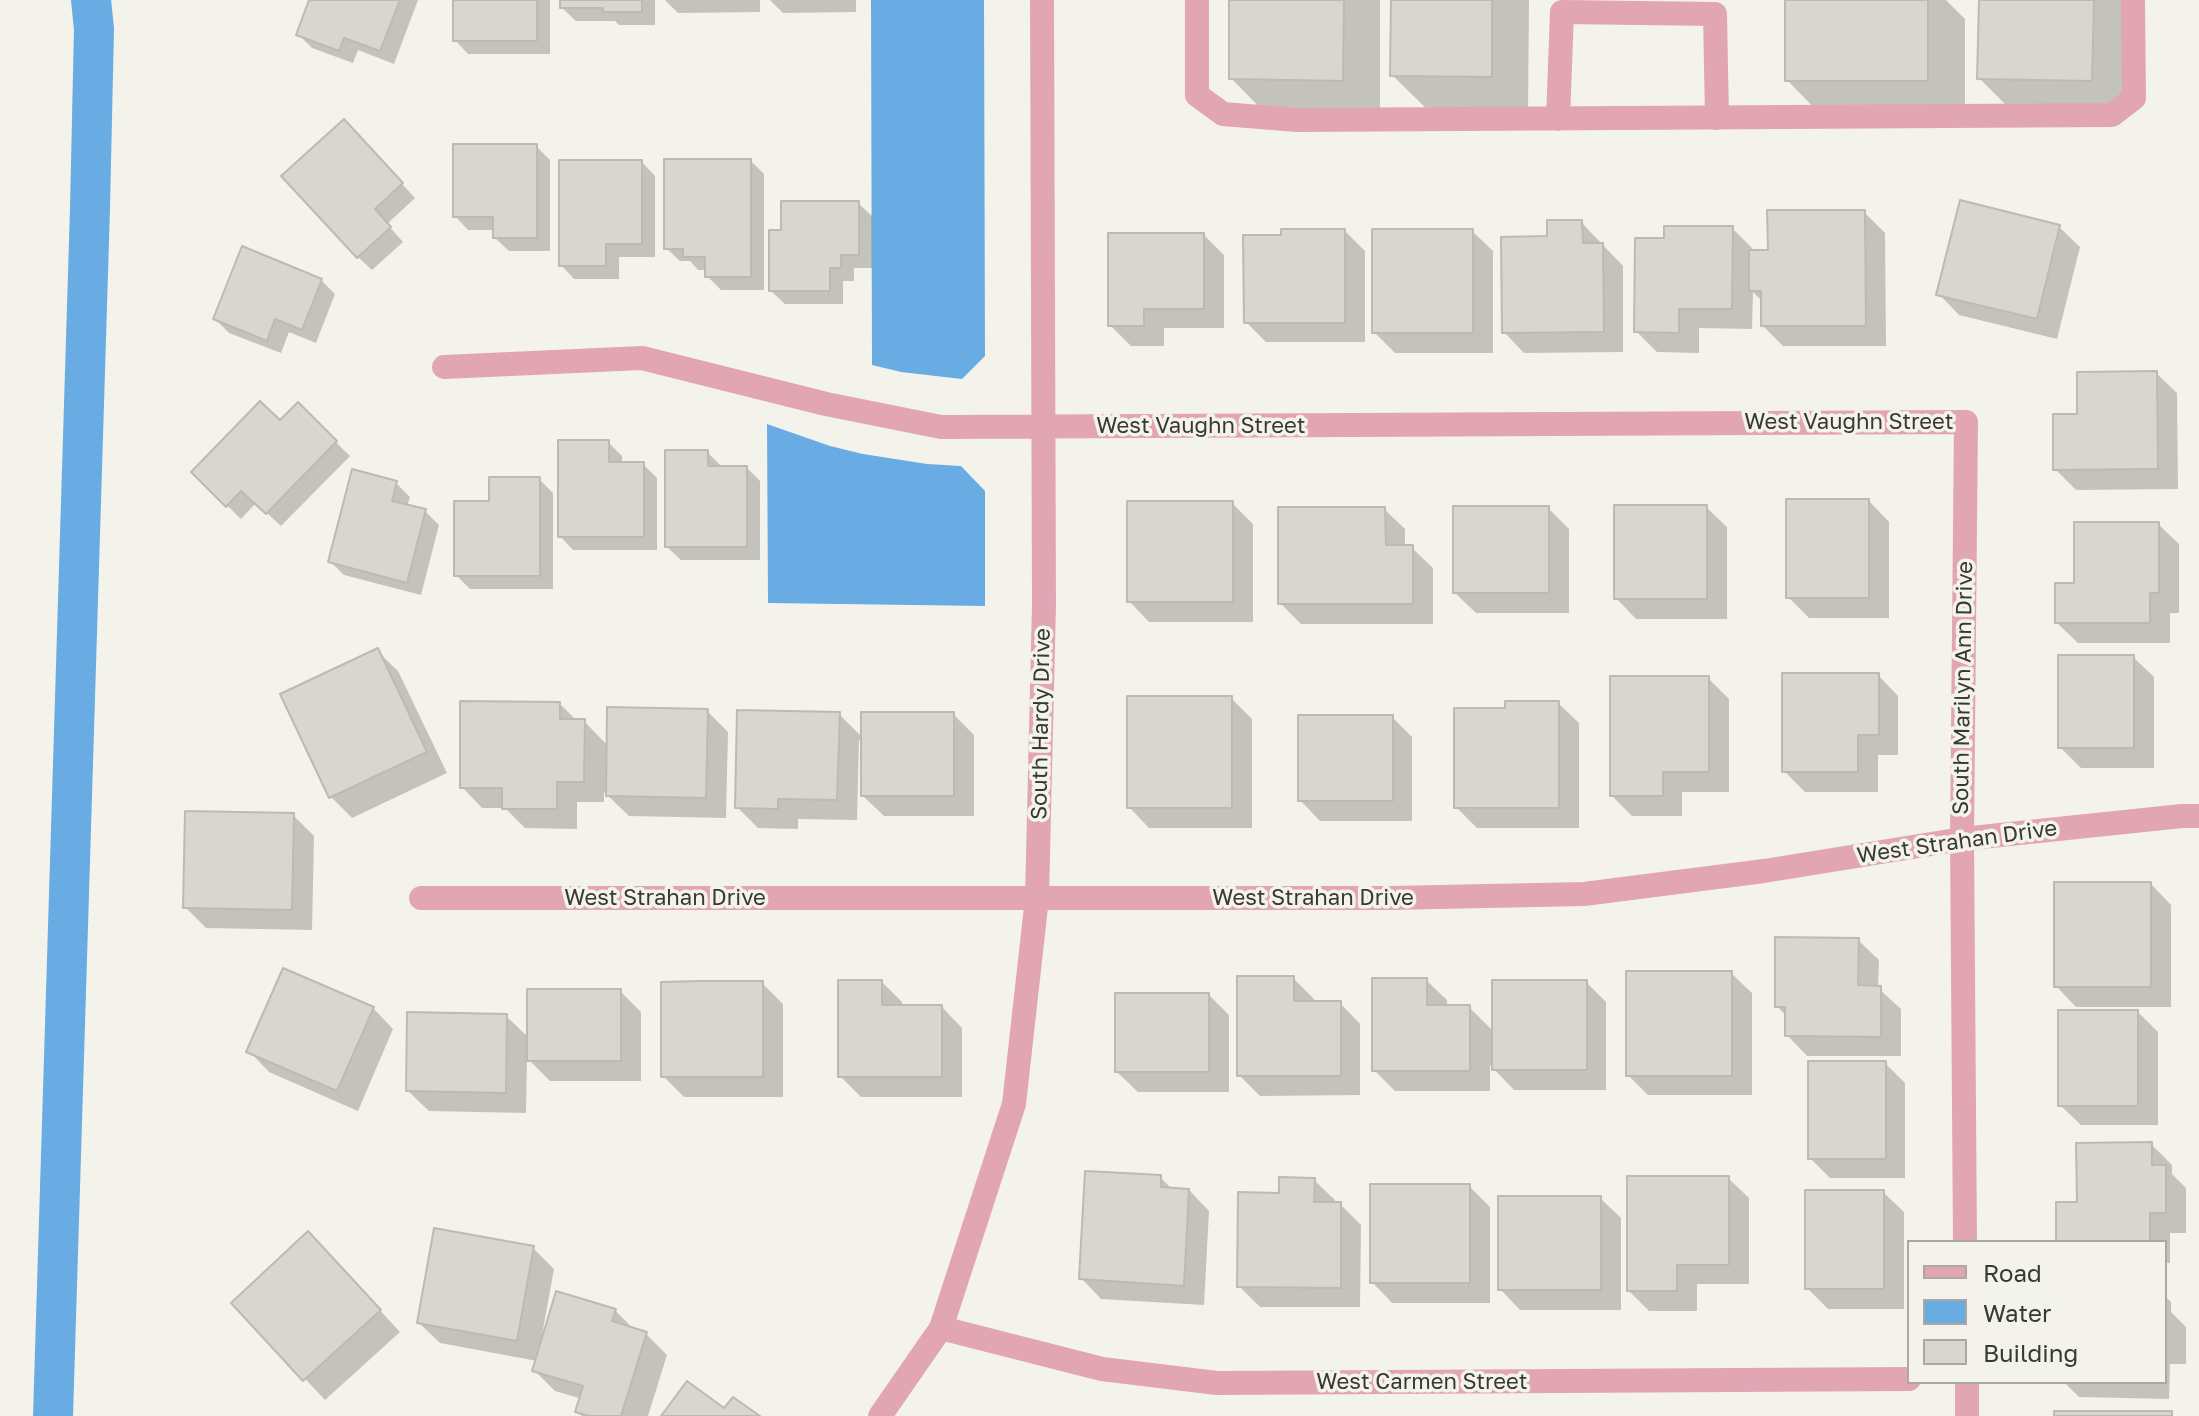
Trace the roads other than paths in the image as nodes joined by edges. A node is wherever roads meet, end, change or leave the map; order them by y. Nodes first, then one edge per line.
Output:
1 (1042, 0) edge
2 (1197, 0) edge
3 (2133, 0) edge
4 (1717, 118) junction
5 (1558, 119) junction
6 (444, 367) dead end
7 (1966, 422) joint
8 (1044, 427) junction
9 (2199, 816) edge
10 (1962, 839) junction
11 (421, 898) dead end
12 (1037, 898) junction
13 (1965, 1240) edge
14 (941, 1328) junction
15 (1907, 1379) edge
16 (1967, 1384) edge
17 (880, 1416) edge
18 (1967, 1416) edge

1 - 8 street, South Hardy Drive
2 - 5 street
3 - 4 street
4 - 5 street
4 - 5 street
6 - 8 street, West Vaughn Street
7 - 8 street, West Vaughn Street
7 - 10 street, South Marilyn Ann Drive
8 - 12 street, South Hardy Drive
9 - 10 street, West Strahan Drive
10 - 12 street, West Strahan Drive
10 - 13 street, South Marilyn Ann Drive
11 - 12 street, West Strahan Drive
12 - 14 street, South Hardy Drive
14 - 15 street, West Carmen Street
14 - 17 street, South Hardy Drive
16 - 18 street

